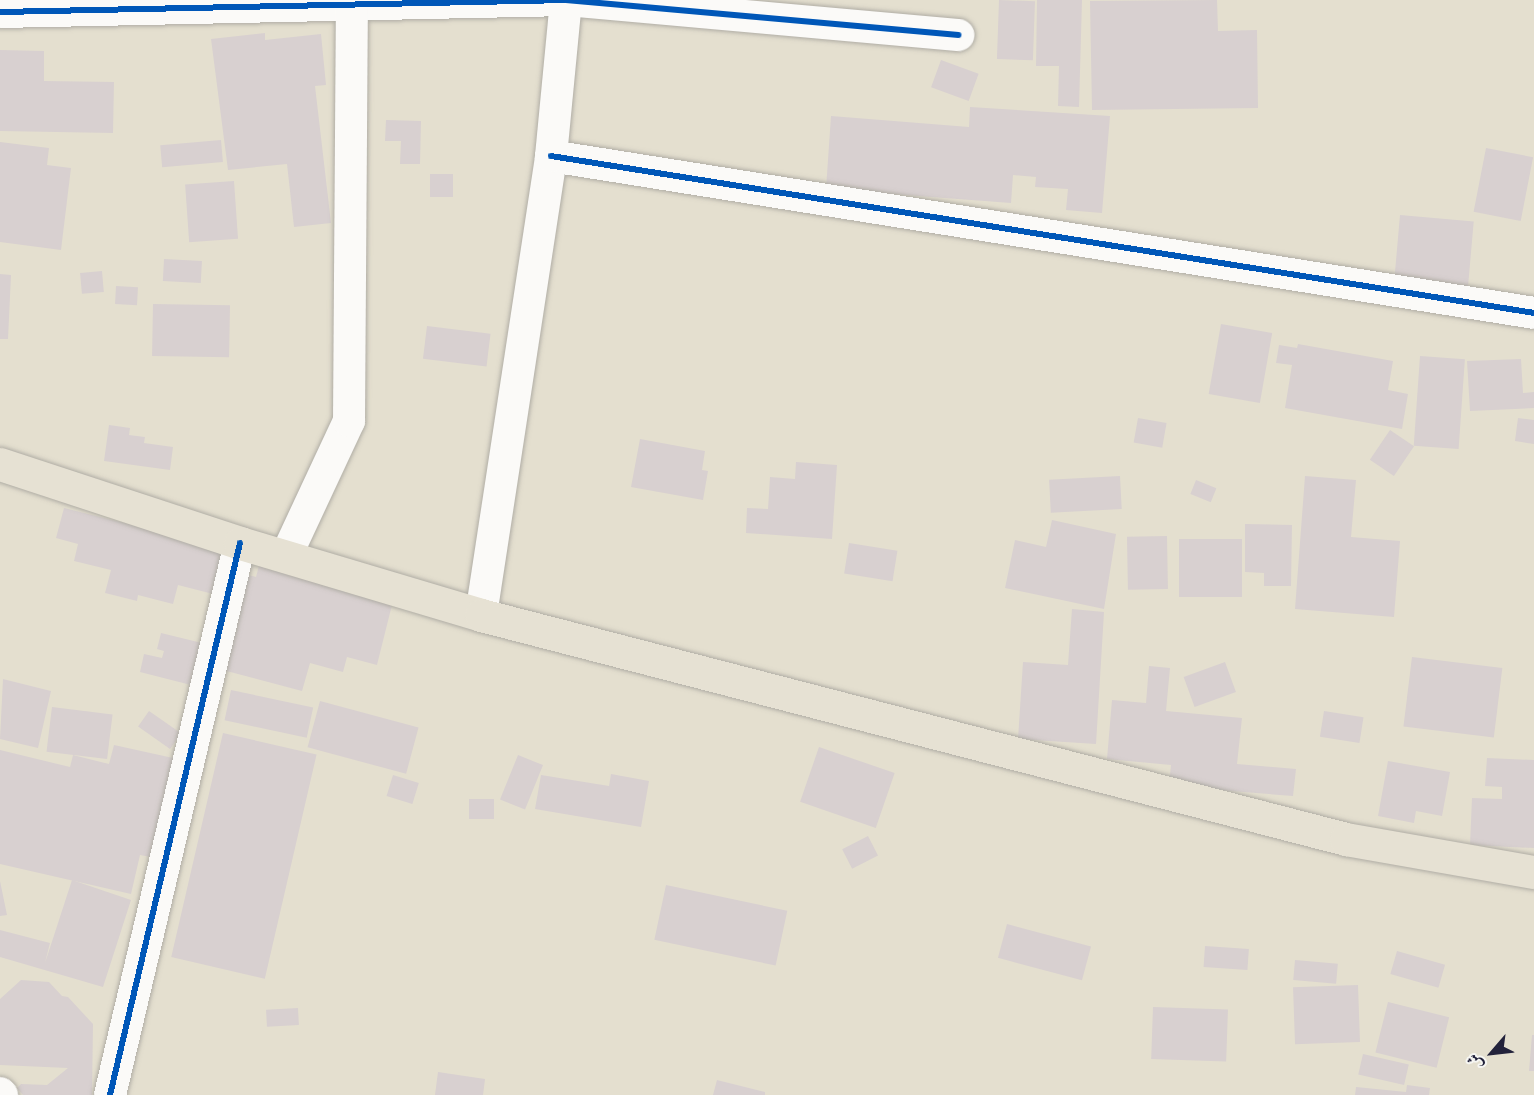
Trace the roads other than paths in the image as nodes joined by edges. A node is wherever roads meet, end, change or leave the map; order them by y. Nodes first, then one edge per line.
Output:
1 (566, 0) edge
2 (352, 5) junction
3 (0, 12) edge
4 (957, 35) dead end
5 (551, 156) junction
6 (1534, 313) edge
7 (0, 464) edge
8 (240, 543) junction
9 (286, 556) junction
10 (482, 615) junction
11 (1534, 872) edge
12 (110, 1095) edge

1 - 2 street
1 - 4 street
1 - 5 street
2 - 3 street
2 - 9 street
5 - 6 street
5 - 10 street
7 - 8 main road
8 - 9 main road
8 - 12 street
9 - 10 main road
10 - 11 main road

